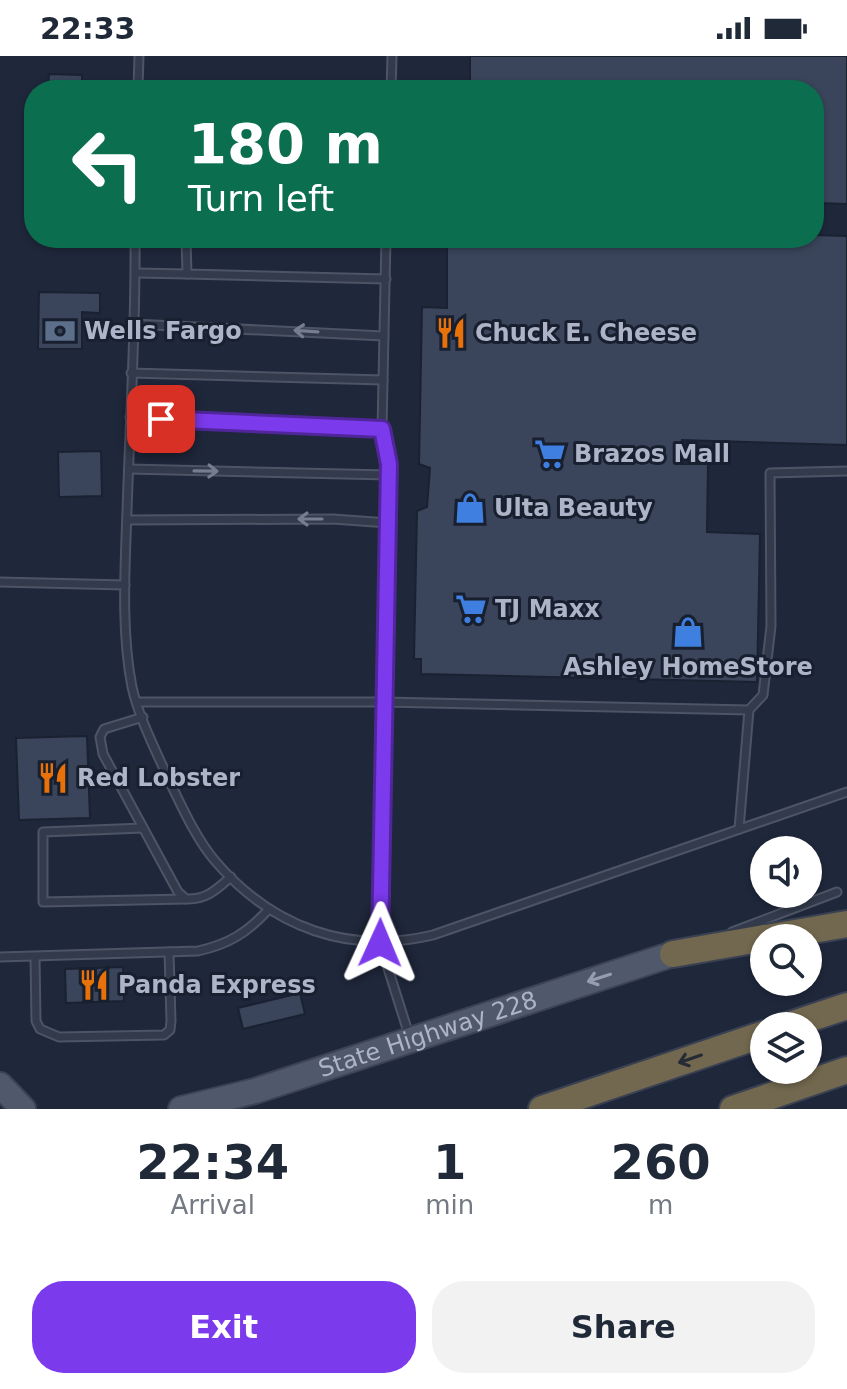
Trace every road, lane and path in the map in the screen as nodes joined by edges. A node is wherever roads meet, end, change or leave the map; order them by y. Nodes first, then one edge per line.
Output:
1 (139, 56) edge
2 (392, 56) edge
3 (138, 80) edge
4 (391, 80) edge
5 (135, 248) edge
6 (186, 248) edge
7 (386, 248) edge
8 (136, 273) junction
9 (187, 274) junction
10 (386, 279) junction
11 (133, 324) junction
12 (384, 336) junction
13 (131, 373) junction
14 (383, 380) junction
15 (130, 417) junction
16 (382, 429) junction
17 (129, 469) junction
18 (847, 471) edge
19 (389, 475) junction
20 (127, 520) junction
21 (388, 523) junction
22 (0, 582) edge
23 (125, 585) junction
24 (137, 702) junction
25 (384, 702) junction
26 (749, 710) junction
27 (143, 717) junction
28 (847, 792) edge
29 (143, 828) junction
30 (739, 829) junction
31 (231, 877) junction
32 (837, 892) dead end
33 (186, 899) junction
34 (269, 909) junction
35 (847, 924) edge
36 (822, 928) edge
37 (750, 941) edge
38 (380, 943) junction
39 (169, 952) junction
40 (673, 954) junction
41 (0, 957) edge
42 (35, 957) junction
43 (847, 1006) edge
44 (822, 1014) edge
45 (750, 1039) edge
46 (411, 1041) junction
47 (847, 1070) edge
48 (0, 1085) edge
49 (23, 1109) edge
50 (181, 1109) edge
51 (542, 1109) edge
52 (733, 1109) edge

1 - 3 lane
2 - 4 lane
5 - 8 lane
6 - 9 lane
7 - 10 lane
8 - 9 lane
8 - 11 lane
9 - 10 lane
10 - 12 lane
12 -> 11 lane
11 - 13 lane
12 - 14 lane
13 - 14 lane
13 - 15 lane
14 - 16 lane
15 - 16 lane
15 - 17 lane
16 - 19 lane
17 -> 19 lane
17 - 20 lane
18 - 26 lane
19 - 21 lane
21 -> 20 lane
20 - 23 lane
21 - 25 lane
22 - 23 lane
23 - 24 lane
24 - 25 lane
24 - 27 lane
25 - 26 lane
25 - 38 lane
26 - 30 lane
27 - 29 lane
27 - 31 lane
28 - 30 lane
29 - 33 lane
29 - 33 lane
30 - 38 lane
31 - 33 lane
31 - 34 lane
32 - 40 lane
34 - 38 lane
34 - 39 lane
35 - 36 highway
37 - 40 highway
38 - 46 lane
39 - 42 lane
39 - 42 lane
40 -> 46 main road, State Highway 228
41 - 42 lane
43 - 44 highway
45 -> 51 highway
46 - 50 main road, State Highway 228
47 - 52 highway
48 - 49 main road

